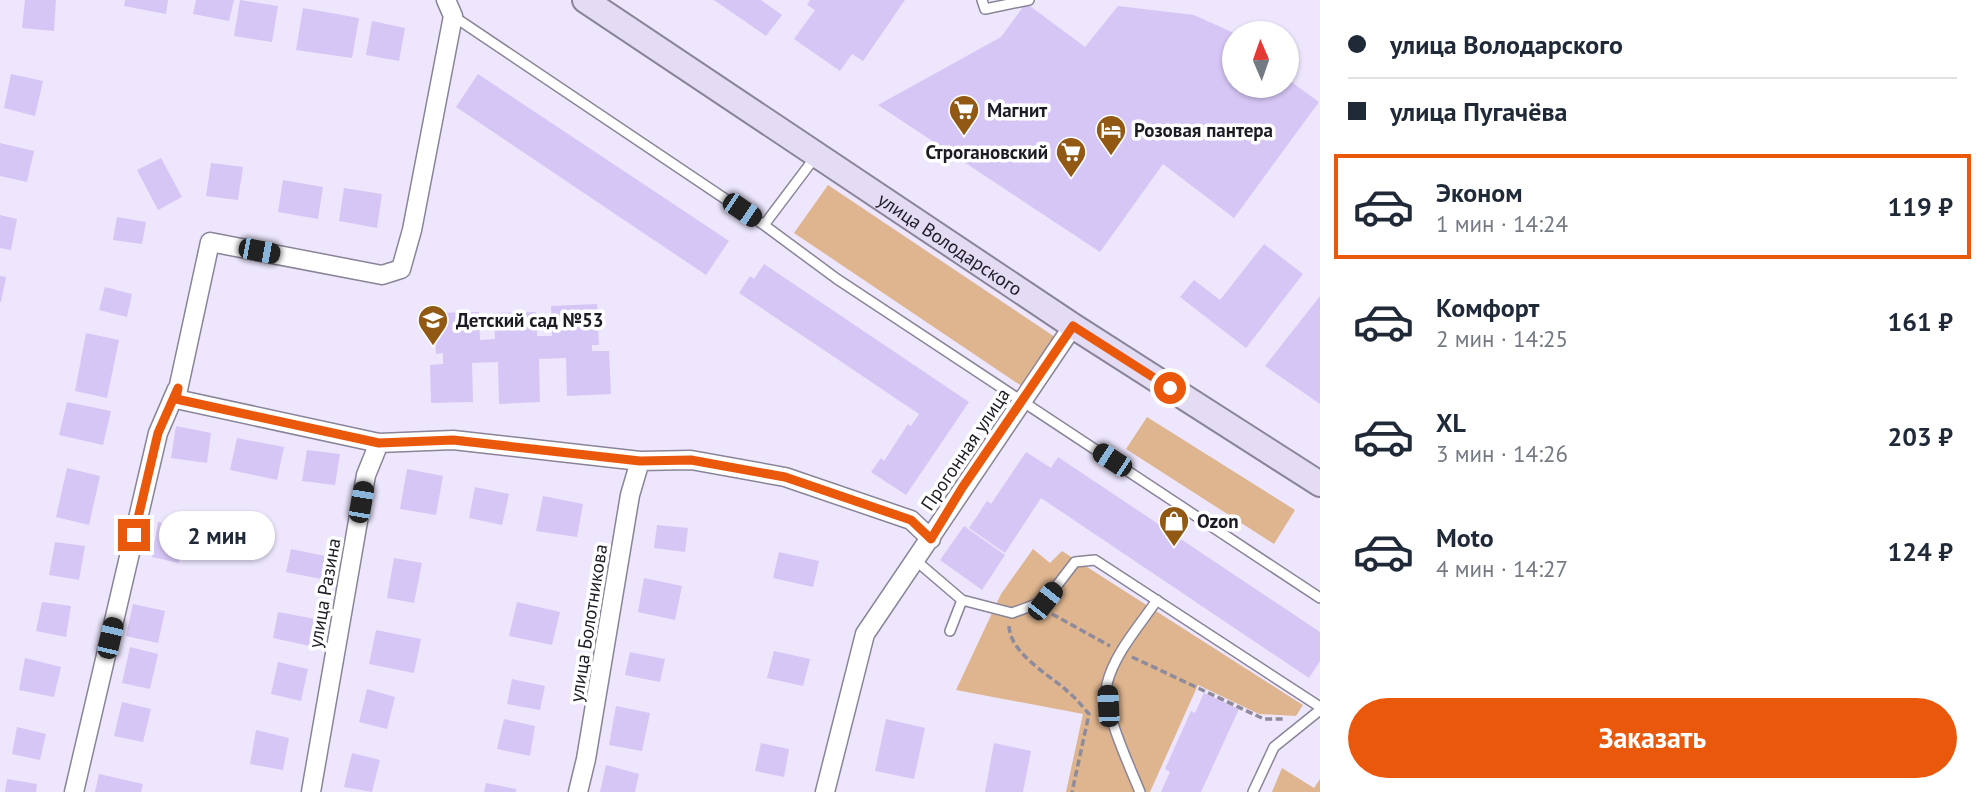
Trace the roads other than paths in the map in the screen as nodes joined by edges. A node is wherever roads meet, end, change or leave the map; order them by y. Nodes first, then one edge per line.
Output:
1 (585, 0) edge
2 (982, 0) edge
3 (1030, 0) edge
4 (450, 8) edge
5 (817, 155) junction
6 (764, 225) junction
7 (1073, 326) junction
8 (177, 393) junction
9 (1023, 401) junction
10 (379, 443) junction
11 (640, 461) junction
12 (1320, 484) edge
13 (931, 539) junction
14 (914, 559) junction
15 (1320, 598) edge
16 (962, 600) junction
17 (1157, 600) junction
18 (950, 631) dead end
19 (1320, 708) edge
20 (74, 792) edge
21 (311, 792) edge
22 (578, 792) edge
23 (825, 792) edge
24 (1140, 792) edge
25 (1253, 792) edge

1 - 5 main road, улица Володарского
2 - 3 lane
4 - 6 lane
4 - 8 street
5 - 6 lane
5 - 7 main road, улица Володарского
6 - 9 lane
7 - 9 street, Прогонная улица
7 - 12 main road, улица Володарского
8 - 10 street
8 - 20 street
9 - 13 street, Прогонная улица
9 - 15 lane
10 - 11 street
10 - 21 street, улица Разина
11 - 13 street
11 - 22 street, улица Болотникова
13 - 14 street, Прогонная улица
14 - 16 lane
14 - 23 street, Прогонная улица
16 - 17 lane
16 - 18 lane
17 - 19 lane
17 - 24 lane
19 - 25 lane

